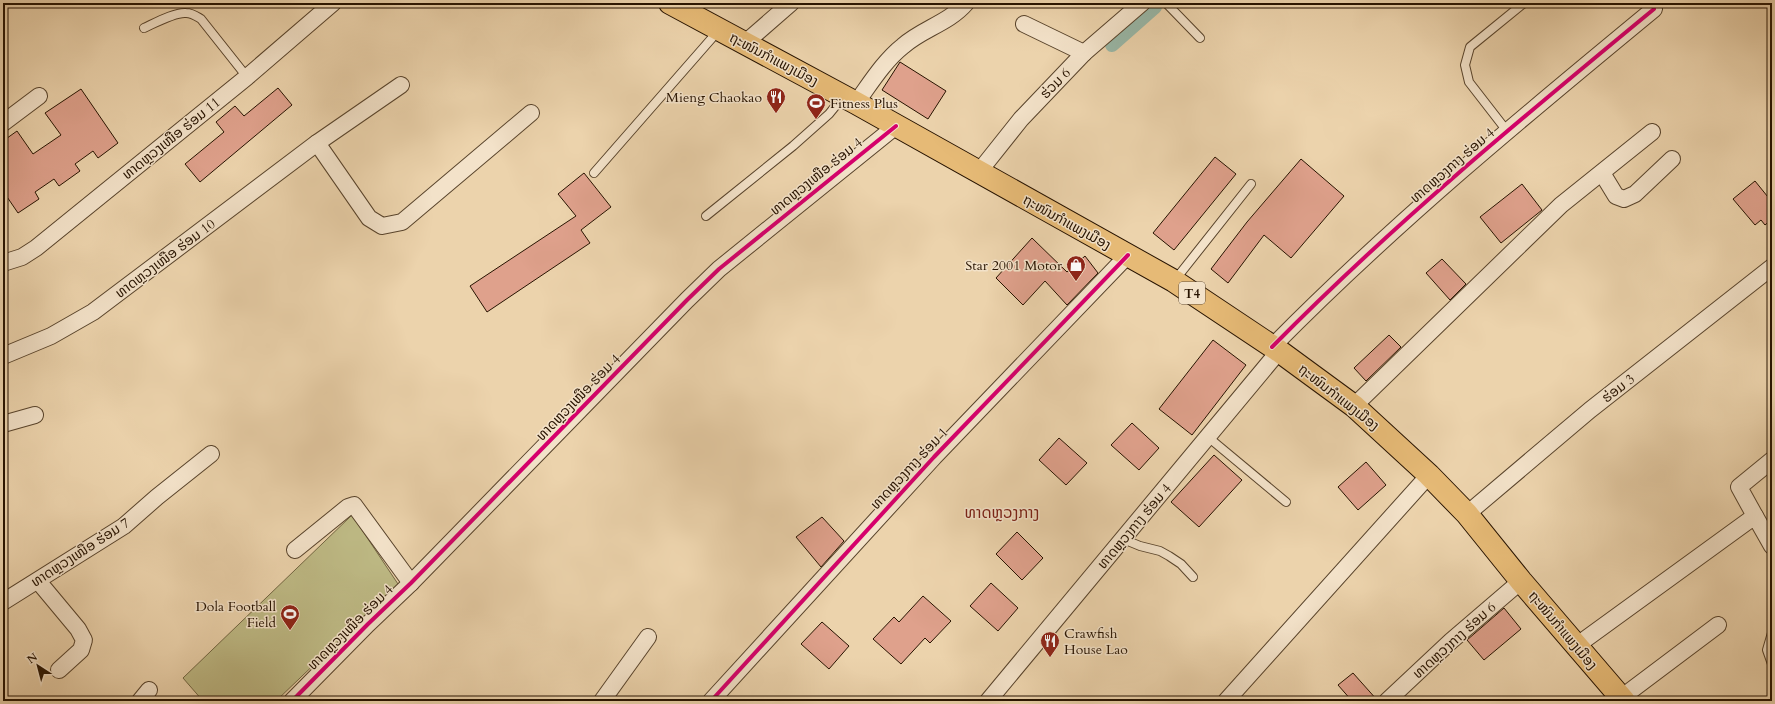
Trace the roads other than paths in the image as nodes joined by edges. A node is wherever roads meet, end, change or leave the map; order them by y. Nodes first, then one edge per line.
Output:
1 (333, 3) edge
2 (670, 3) edge
3 (792, 3) edge
4 (966, 3) edge
5 (1142, 3) edge
6 (1166, 3) edge
7 (1524, 3) edge
8 (1654, 9) dead end
9 (1024, 24) dead end
10 (144, 28) dead end
11 (720, 29) junction
12 (1200, 38) dead end
13 (745, 43) junction
14 (1084, 53) junction
15 (247, 77) junction
16 (401, 85) dead end
17 (39, 96) dead end
18 (849, 100) junction
19 (531, 113) dead end
20 (3, 123) edge
21 (896, 126) junction
22 (1507, 131) junction
23 (1652, 132) dead end
24 (318, 143) junction
25 (1672, 159) dead end
26 (594, 173) dead end
27 (978, 173) junction
28 (1602, 173) junction
29 (1251, 184) dead end
30 (706, 216) dead end
31 (1128, 255) junction
32 (3, 263) edge
33 (1772, 267) edge
34 (1174, 281) junction
35 (1276, 349) junction
36 (3, 356) edge
37 (1354, 406) junction
38 (35, 415) dead end
39 (3, 424) edge
40 (1208, 437) junction
41 (211, 454) dead end
42 (1772, 460) edge
43 (1429, 475) junction
44 (1286, 502) dead end
45 (1467, 514) junction
46 (1755, 516) junction
47 (1123, 539) junction
48 (1772, 546) edge
49 (295, 550) dead end
50 (1192, 577) dead end
51 (38, 581) junction
52 (1521, 581) junction
53 (411, 583) junction
54 (3, 602) edge
55 (1718, 625) dead end
56 (1772, 633) edge
57 (648, 637) dead end
58 (1576, 646) junction
59 (1772, 664) edge
60 (59, 670) dead end
61 (1623, 699) edge
62 (292, 701) edge
63 (602, 701) edge
64 (711, 701) edge
65 (988, 701) edge
66 (1226, 701) edge
67 (1387, 701) edge

1 - 15 street, ທາດຫຼວງເໜືອ ຮ່ອມ 11
2 - 11 main road, ຖະໜົນກຳແພງເມືອງ / T4
3 - 13 street
4 - 18 street
5 - 14 street, ຮ່ວມ 6
6 - 12 lane
7 - 22 lane
8 - 22 street, ທາດຫຼວງກາງ ຮ່ອມ 4
9 - 14 street
10 - 15 lane
11 - 13 main road, ຖະໜົນກຳແພງເມືອງ / T4
11 - 26 lane
13 - 18 main road, ຖະໜົນກຳແພງເມືອງ / T4
14 - 27 street, ຮ່ວມ 6
15 - 32 street, ທາດຫຼວງເໜືອ ຮ່ອມ 11
16 - 24 street, ທາດຫຼວງເໜືອ ຮ່ອມ 10
17 - 20 street
18 - 21 main road, ຖະໜົນກຳແພງເມືອງ / T4
18 - 30 lane
19 - 24 street
21 - 27 main road, ຖະໜົນກຳແພງເມືອງ / T4
21 - 53 street, ທາດຫຼວງເໜືອ ຮ່ອມ 4
22 - 35 street, ທາດຫຼວງກາງ ຮ່ອມ 4
23 - 28 street
24 - 36 street, ທາດຫຼວງເໜືອ ຮ່ອມ 10
25 - 28 street
27 - 31 main road, ຖະໜົນກຳແພງເມືອງ / T4
28 - 37 street
29 - 34 lane
31 - 34 main road, ຖະໜົນກຳແພງເມືອງ / T4
31 - 64 street, ທາດຫຼວງກາງ ຮ່ອມ 1
33 - 45 street, ຮ່ອມ 3
34 - 35 main road, ຖະໜົນກຳແພງເມືອງ / T4
35 - 37 main road, ຖະໜົນກຳແພງເມືອງ / T4
35 - 40 street, ທາດຫຼວງກາງ ຮ່ອມ 4
37 - 43 main road, ຖະໜົນກຳແພງເມືອງ / T4
38 - 39 street
40 - 44 lane
40 - 47 street, ທາດຫຼວງກາງ ຮ່ອມ 4
41 - 51 street, ທາດຫຼວງເໜືອ ຮ່ອມ 7
42 - 46 street
43 - 45 main road, ຖະໜົນກຳແພງເມືອງ / T4
43 - 66 street
45 - 52 main road, ຖະໜົນກຳແພງເມືອງ / T4
46 - 48 street
46 - 58 street
47 - 50 lane
47 - 65 street, ທາດຫຼວງກາງ ຮ່ອມ 4
49 - 53 street
51 - 54 street, ທາດຫຼວງເໜືອ ຮ່ອມ 7
51 - 60 street
52 - 58 main road, ຖະໜົນກຳແພງເມືອງ / T4
52 - 67 street, ທາດຫຼວງກາງ ຮ່ອມ 6
53 - 62 street, ທາດຫຼວງເໜືອ ຮ່ອມ 4
55 - 61 street
56 - 59 lane
57 - 63 street
58 - 61 main road, ຖະໜົນກຳແພງເມືອງ / T4

